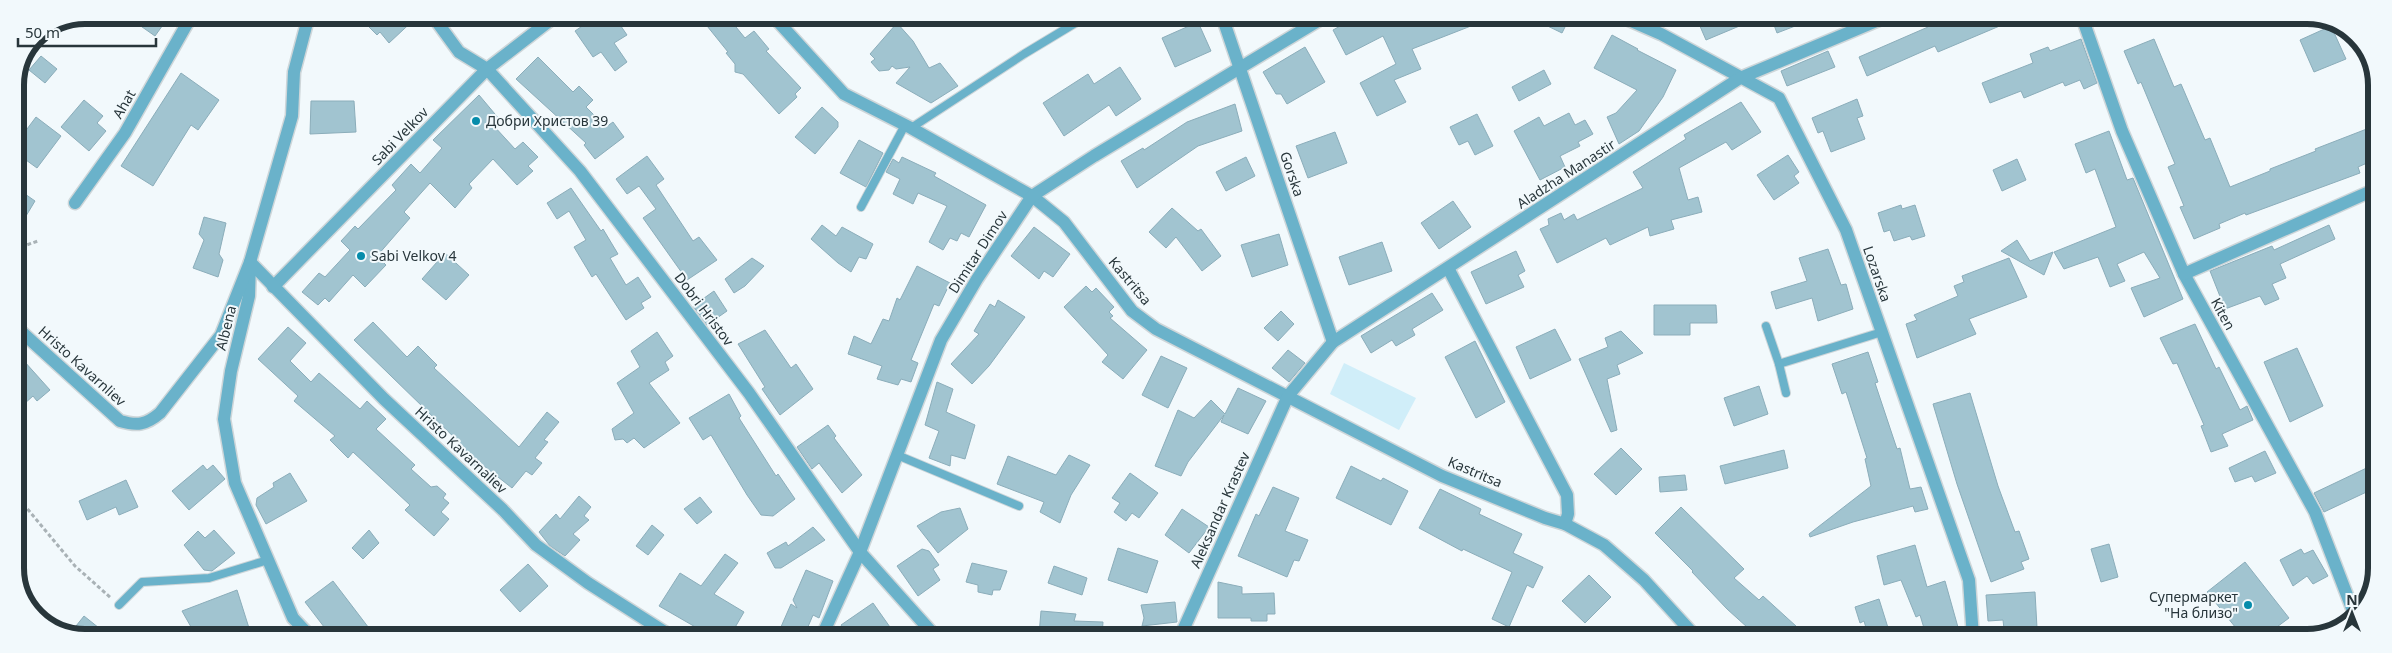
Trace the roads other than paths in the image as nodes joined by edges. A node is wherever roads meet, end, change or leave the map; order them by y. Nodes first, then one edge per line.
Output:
1 (187, 24) edge
2 (307, 24) edge
3 (439, 24) edge
4 (546, 24) edge
5 (780, 24) edge
6 (1075, 24) edge
7 (1225, 24) edge
8 (1313, 24) edge
9 (1638, 24) edge
10 (1869, 24) edge
11 (2084, 24) edge
12 (487, 68) junction
13 (1241, 68) junction
14 (1740, 78) junction
15 (908, 126) junction
16 (2368, 194) edge
17 (1032, 196) junction
18 (75, 204) dead end
19 (861, 206) dead end
20 (250, 262) junction
21 (1448, 268) junction
22 (2184, 274) junction
23 (273, 288) junction
24 (1766, 326) dead end
25 (1882, 332) junction
26 (24, 334) edge
27 (1333, 342) junction
28 (1779, 364) junction
29 (1786, 393) dead end
30 (1288, 396) junction
31 (897, 454) junction
32 (1019, 506) dead end
33 (1564, 524) junction
34 (860, 552) junction
35 (268, 560) junction
36 (119, 605) road end
37 (2353, 610) edge
38 (303, 629) edge
39 (660, 629) edge
40 (825, 629) edge
41 (929, 629) edge
42 (1184, 629) edge
43 (1689, 629) edge
44 (1972, 629) edge

1 - 18 street, Ahat
2 - 20 street, Albena
3 - 12 street, Dobri Hristov
4 - 12 street, Sabi Velkov
5 - 15 street, Kastritsa
6 - 15 lane
7 - 13 street, Gorska
8 - 13 street
9 - 14 street, Lozarska
10 - 14 street, Aladzha Manastir
11 - 22 street, Kiten
12 - 23 street, Sabi Velkov
12 - 34 street, Dobri Hristov
13 - 17 street, Dimitar Dimov
13 - 27 street, Gorska
14 - 21 street, Aladzha Manastir
14 - 25 street, Lozarska
15 - 17 street, Kastritsa
15 - 19 lane
16 - 22 street
17 - 30 street, Kastritsa
17 - 31 street, Dimitar Dimov
20 - 23 street, Hristo Kavarnaliev
20 - 26 street, Hristo Kavarnliev
20 - 35 street, Albena
21 - 27 street, Aladzha Manastir
21 - 33 street
22 - 37 street, Kiten
23 - 39 street, Hristo Kavarnaliev
24 - 28 lane
25 - 28 lane
25 - 44 street, Lozarska
27 - 30 street, Aladzha Manastir
28 - 29 lane
30 - 33 street, Kastritsa
30 - 42 street, Aleksandar Krastev
31 - 32 lane
31 - 34 street, Dimitar Dimov
33 - 43 street, Kastritsa
34 - 40 street, Dimitar Dimov
34 - 41 street, Dobri Hristov
35 - 36 lane
35 - 38 street, Albena

